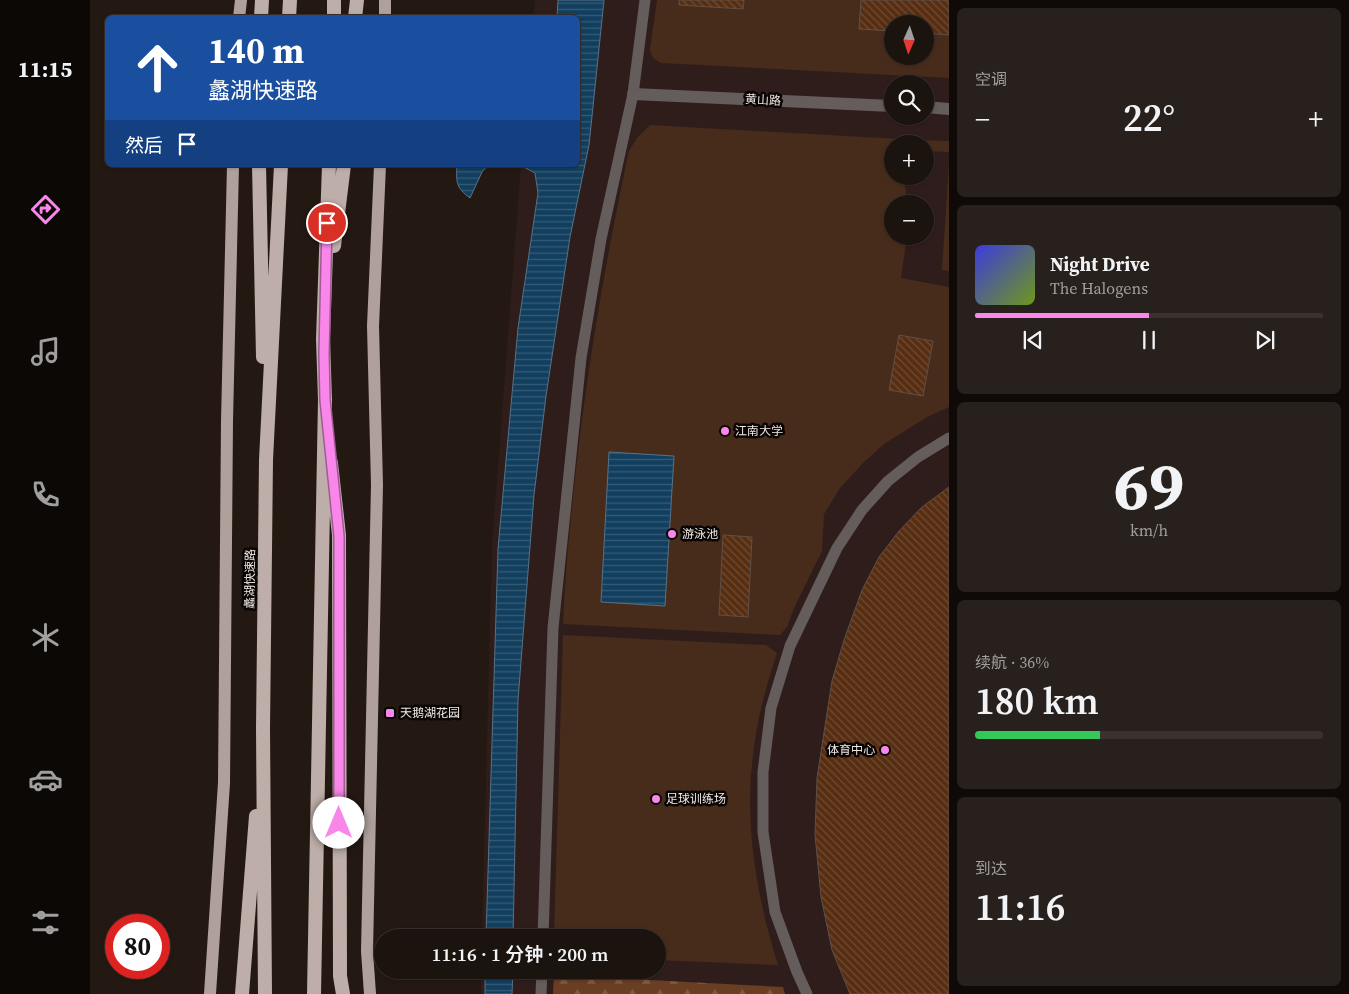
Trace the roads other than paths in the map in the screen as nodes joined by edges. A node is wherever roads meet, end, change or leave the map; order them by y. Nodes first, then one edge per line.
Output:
1 (240, 0) edge
2 (262, 0) edge
3 (290, 0) edge
4 (334, 0) edge
5 (357, 0) edge
6 (384, 0) edge
7 (645, 0) edge
8 (239, 15) edge
9 (262, 15) edge
10 (289, 15) edge
11 (334, 15) edge
12 (355, 15) edge
13 (385, 15) edge
14 (634, 94) junction
15 (884, 106) edge
16 (934, 108) edge
17 (949, 109) edge
18 (233, 167) edge
19 (259, 167) edge
20 (281, 167) edge
21 (329, 167) edge
22 (344, 167) edge
23 (380, 167) edge
24 (324, 339) junction
25 (325, 400) junction
26 (949, 438) edge
27 (266, 460) junction
28 (264, 728) junction
29 (543, 929) edge
30 (542, 979) edge
31 (210, 994) edge
32 (242, 994) edge
33 (266, 994) edge
34 (314, 994) edge
35 (341, 994) edge
36 (370, 994) edge
37 (541, 994) edge
38 (807, 994) edge

1 - 8 main road
2 - 9 highway
3 - 10 highway
4 - 11 highway
5 - 12 highway
6 - 13 main road
7 - 14 lane
14 - 15 street, 黄山路
14 - 29 lane
16 - 17 street
18 - 31 main road
19 - 27 highway
20 - 27 highway, 蠡湖快速路
21 - 24 highway
22 - 24 highway
23 - 36 main road
24 - 25 highway
25 - 34 highway
25 - 35 highway
26 - 38 lane
27 - 28 highway, 蠡湖快速路
28 - 32 highway
28 - 33 highway, 蠡湖快速路
30 - 37 lane

